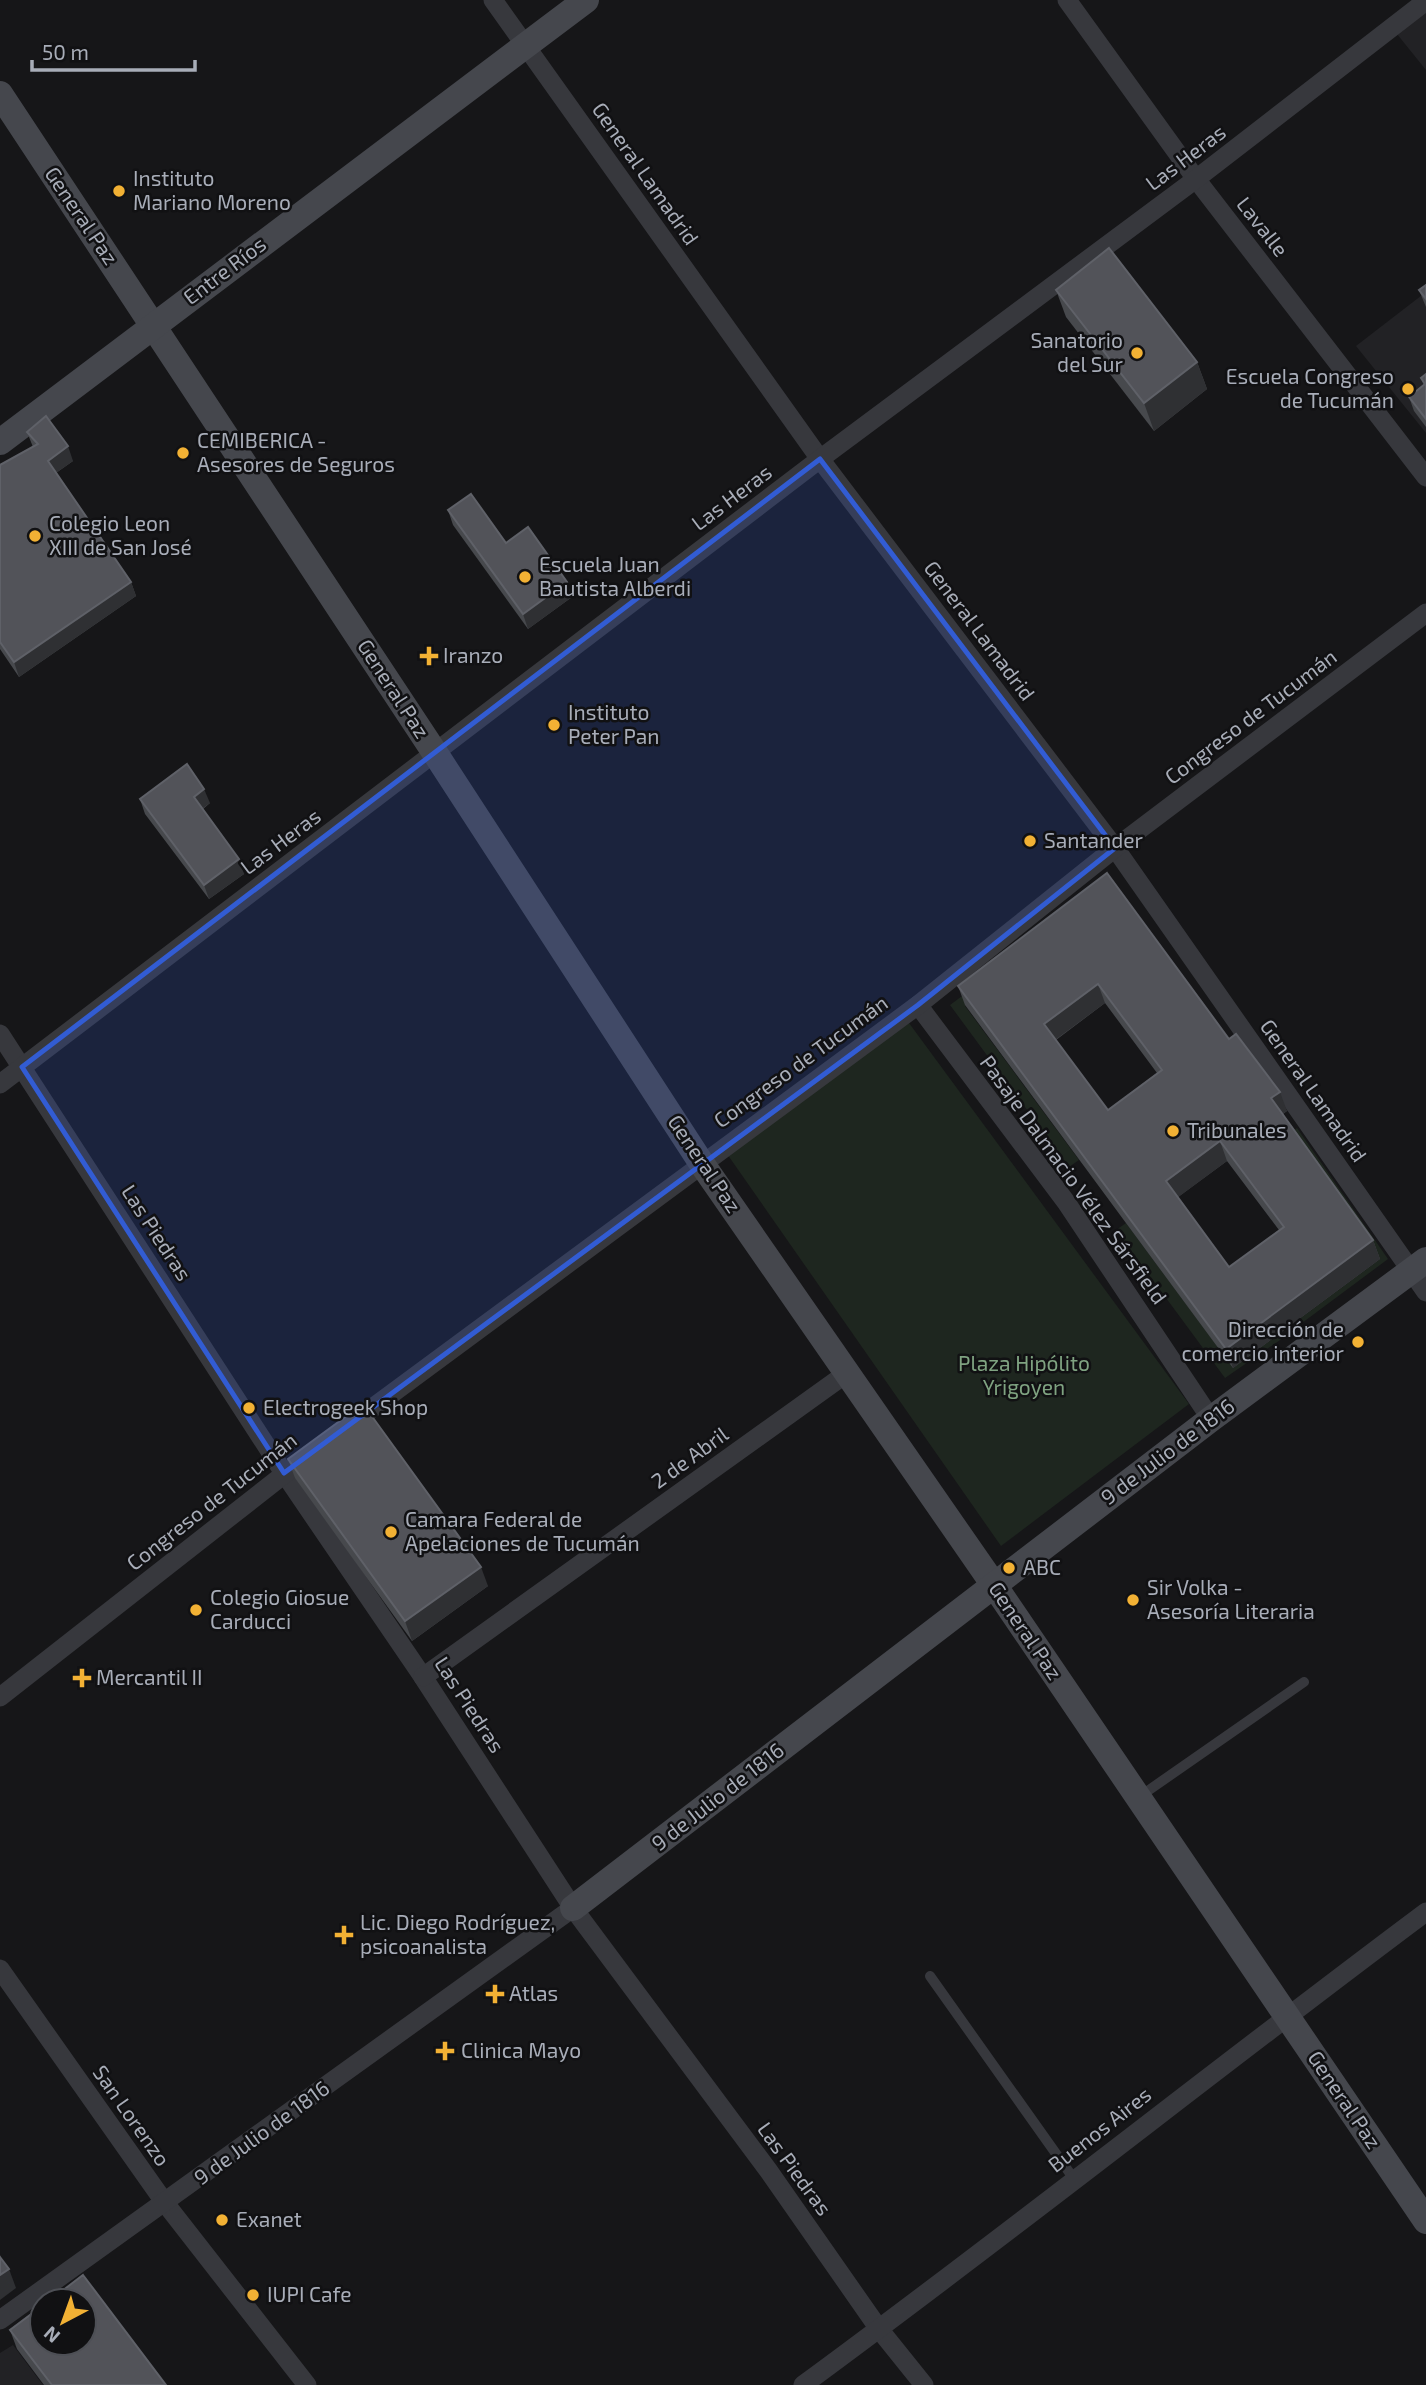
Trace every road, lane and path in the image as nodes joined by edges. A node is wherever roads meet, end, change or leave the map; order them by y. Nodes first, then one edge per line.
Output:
1 (494, 0) edge
2 (586, 0) edge
3 (1067, 0) edge
4 (1426, 1) edge
5 (525, 45) junction
6 (0, 94) edge
7 (1196, 179) junction
8 (154, 325) junction
9 (0, 442) edge
10 (820, 459) junction
11 (1426, 477) edge
12 (1426, 613) edge
13 (435, 753) junction
14 (1115, 848) junction
15 (918, 1005) junction
16 (0, 1034) edge
17 (22, 1067) junction
18 (0, 1084) edge
19 (702, 1164) junction
20 (1421, 1275) edge
21 (847, 1373) junction
22 (1211, 1419) junction
23 (284, 1473) junction
24 (994, 1585) junction
25 (423, 1677) junction
26 (1304, 1682) dead end
27 (0, 1697) edge
28 (1138, 1798) junction
29 (573, 1908) junction
30 (1426, 1912) edge
31 (0, 1969) edge
32 (930, 1976) dead end
33 (1286, 2016) junction
34 (1074, 2179) junction
35 (165, 2203) junction
36 (1426, 2221) edge
37 (0, 2320) edge
38 (880, 2329) junction
39 (307, 2385) edge
40 (803, 2385) edge
41 (924, 2385) edge

1 - 5 street, General Lamadrid
2 - 5 street, Entre Ríos
3 - 7 street, Lavalle
4 - 7 street, Las Heras
5 - 8 street, Entre Ríos
5 - 10 street, General Lamadrid
6 - 8 street, General Paz
7 - 10 street, Las Heras
7 - 11 street, Lavalle
8 - 9 street, Entre Ríos
8 - 13 street, General Paz
10 - 13 street, Las Heras
10 - 14 street, General Lamadrid
12 - 14 street, Congreso de Tucumán
13 - 17 street, Las Heras
13 - 19 street, General Paz
14 - 15 street, Congreso de Tucumán
14 - 20 street, General Lamadrid
15 - 19 street, Congreso de Tucumán
15 - 22 street, Pasaje Dalmacio Vélez Sársfield
16 - 17 street, Las Piedras
17 - 18 street, Las Heras
17 - 23 street, Las Piedras
19 - 21 street, General Paz
19 - 23 street, Congreso de Tucumán
20 - 22 street, 9 de Julio de 1816
21 - 24 street, General Paz
21 - 25 street, 2 de Abril
22 - 24 street, 9 de Julio de 1816
23 - 25 street, Las Piedras
23 - 27 street, Congreso de Tucumán
24 - 28 street, General Paz
24 - 29 street, 9 de Julio de 1816
25 - 29 street, Las Piedras
26 - 28 lane
28 - 33 street, General Paz
29 - 35 street, 9 de Julio de 1816
29 - 38 street, Las Piedras
30 - 33 street, Buenos Aires
31 - 35 street, San Lorenzo
32 - 34 lane
33 - 34 street, Buenos Aires
33 - 36 street, General Paz
34 - 38 street, Buenos Aires
35 - 37 street, 9 de Julio de 1816
35 - 39 street, San Lorenzo
38 - 40 street, Buenos Aires
38 - 41 street, Las Piedras

